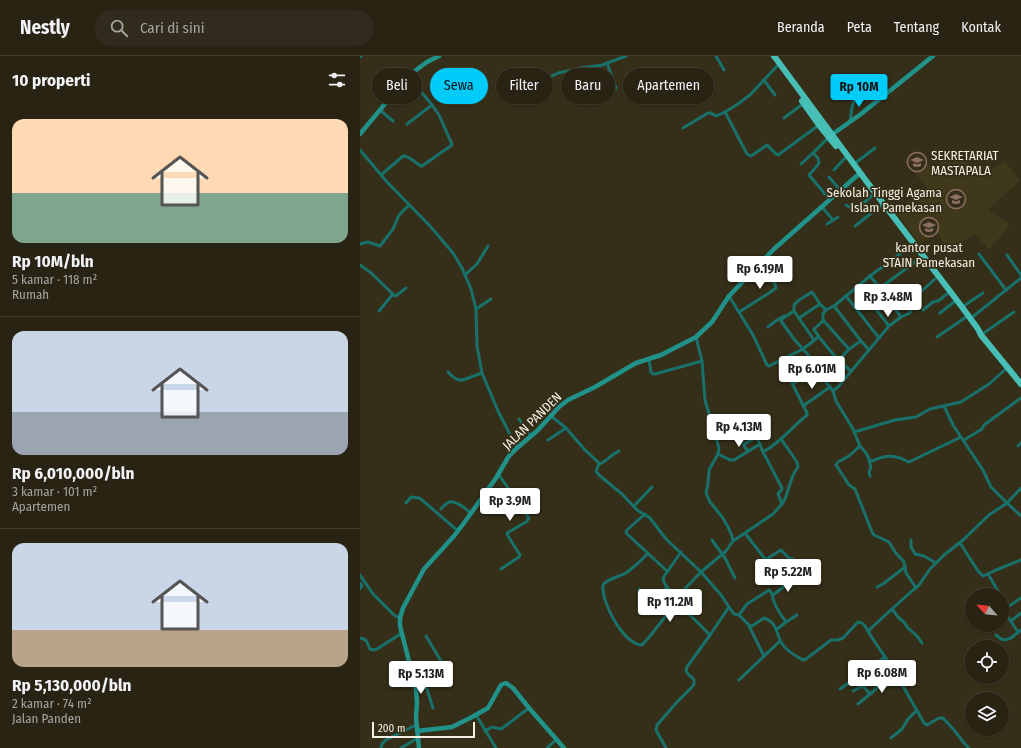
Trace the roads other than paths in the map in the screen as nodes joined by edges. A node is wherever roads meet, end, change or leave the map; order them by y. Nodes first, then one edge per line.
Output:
1 (439, 56) edge
2 (626, 56) edge
3 (716, 56) edge
4 (769, 56) edge
5 (774, 56) edge
6 (933, 56) edge
7 (430, 58) edge
8 (607, 63) junction
9 (777, 66) junction
10 (418, 68) edge
11 (724, 70) dead end
12 (553, 76) edge
13 (764, 80) junction
14 (616, 88) dead end
15 (857, 92) dead end
16 (422, 93) edge
17 (775, 95) dead end
18 (804, 103) junction
19 (385, 104) edge
20 (432, 105) junction
21 (380, 110) junction
22 (724, 112) junction
23 (784, 118) dead end
24 (393, 121) dead end
25 (850, 122) junction
26 (407, 124) dead end
27 (820, 125) junction
28 (683, 128) dead end
29 (360, 134) edge
30 (831, 136) junction
31 (875, 148) dead end
32 (360, 150) edge
33 (813, 153) junction
34 (845, 158) junction
35 (801, 164) dead end
36 (854, 164) junction
37 (834, 170) dead end
38 (859, 174) junction
39 (381, 175) junction
40 (830, 177) dead end
41 (841, 191) junction
42 (873, 195) junction
43 (830, 200) junction
44 (409, 205) junction
45 (846, 205) dead end
46 (882, 205) junction
47 (822, 207) junction
48 (838, 217) dead end
49 (833, 220) junction
50 (826, 224) dead end
51 (855, 226) dead end
52 (360, 244) edge
53 (488, 246) dead end
54 (913, 246) junction
55 (980, 254) dead end
56 (1007, 255) dead end
57 (922, 257) junction
58 (360, 265) edge
59 (758, 265) junction
60 (465, 275) junction
61 (870, 276) junction
62 (1021, 276) edge
63 (935, 279) junction
64 (858, 286) junction
65 (406, 288) dead end
66 (880, 288) junction
67 (1006, 290) junction
68 (983, 293) dead end
69 (393, 294) junction
70 (947, 294) junction
71 (729, 296) junction
72 (846, 296) junction
73 (491, 299) dead end
74 (954, 302) junction
75 (820, 304) junction
76 (834, 306) junction
77 (962, 307) junction
78 (476, 309) junction
79 (826, 310) junction
80 (923, 310) dead end
81 (379, 311) dead end
82 (794, 311) junction
83 (739, 312) junction
84 (1014, 312) dead end
85 (940, 313) dead end
86 (786, 316) junction
87 (901, 317) junction
88 (799, 318) junction
89 (968, 318) junction
90 (823, 320) junction
91 (889, 326) junction
92 (768, 327) dead end
93 (980, 333) junction
94 (818, 336) junction
95 (937, 337) dead end
96 (696, 338) junction
97 (879, 338) junction
98 (814, 340) junction
99 (860, 341) junction
100 (802, 349) junction
101 (849, 349) junction
102 (869, 350) junction
103 (649, 360) junction
104 (702, 361) junction
105 (781, 361) junction
106 (839, 361) junction
107 (1008, 367) junction
108 (814, 369) junction
109 (851, 370) junction
110 (448, 372) dead end
111 (482, 373) junction
112 (822, 377) junction
113 (792, 384) junction
114 (1021, 384) edge
115 (830, 386) junction
116 (833, 391) junction
117 (1021, 398) edge
118 (803, 406) junction
119 (944, 406) junction
120 (551, 416) junction
121 (520, 419) dead end
122 (566, 428) junction
123 (753, 428) dead end
124 (854, 432) junction
125 (531, 436) junction
126 (961, 436) junction
127 (757, 437) junction
128 (781, 439) junction
129 (548, 440) dead end
130 (964, 440) junction
131 (1021, 443) edge
132 (760, 444) junction
133 (860, 446) junction
134 (1018, 446) dead end
135 (517, 448) junction
136 (619, 451) dead end
137 (748, 451) junction
138 (763, 452) junction
139 (718, 454) junction
140 (869, 460) junction
141 (598, 464) junction
142 (498, 475) junction
143 (870, 476) dead end
144 (652, 487) dead end
145 (1021, 488) edge
146 (489, 489) junction
147 (500, 499) dead end
148 (406, 503) dead end
149 (1006, 503) junction
150 (782, 504) junction
151 (634, 506) junction
152 (441, 509) dead end
153 (471, 513) junction
154 (645, 514) junction
155 (1021, 516) edge
156 (458, 531) junction
157 (745, 533) junction
158 (712, 540) dead end
159 (911, 540) dead end
160 (733, 541) junction
161 (960, 543) junction
162 (680, 552) junction
163 (648, 553) junction
164 (722, 555) junction
165 (793, 559) dead end
166 (765, 560) junction
167 (1021, 560) edge
168 (936, 563) junction
169 (905, 567) junction
170 (501, 569) dead end
171 (667, 571) junction
172 (701, 572) junction
173 (988, 574) junction
174 (360, 575) edge
175 (735, 578) dead end
176 (360, 583) edge
177 (667, 587) junction
178 (877, 587) dead end
179 (916, 588) junction
180 (996, 588) edge
181 (360, 589) edge
182 (638, 589) dead end
183 (772, 595) junction
184 (1021, 598) edge
185 (1009, 605) edge
186 (729, 607) junction
187 (892, 610) junction
188 (1021, 613) edge
189 (739, 615) junction
190 (797, 615) dead end
191 (400, 618) junction
192 (1009, 618) edge
193 (1011, 621) junction
194 (786, 622) junction
195 (749, 626) junction
196 (777, 629) junction
197 (1020, 631) edge
198 (402, 633) junction
199 (869, 633) junction
200 (710, 635) junction
201 (996, 635) dead end
202 (426, 636) dead end
203 (360, 638) edge
204 (780, 641) junction
205 (922, 643) dead end
206 (764, 656) junction
207 (886, 657) junction
208 (893, 670) junction
209 (424, 677) junction
210 (739, 680) dead end
211 (414, 681) junction
212 (840, 689) dead end
213 (854, 691) dead end
214 (870, 694) junction
215 (858, 704) dead end
216 (433, 708) dead end
217 (529, 708) junction
218 (917, 710) junction
219 (476, 715) junction
220 (416, 725) junction
221 (417, 731) junction
222 (485, 731) junction
223 (418, 738) junction
224 (891, 738) dead end
225 (557, 739) junction
226 (381, 748) edge
227 (401, 748) edge
228 (419, 748) edge
229 (496, 748) edge
230 (547, 748) edge
231 (564, 748) edge
232 (666, 748) edge
233 (969, 748) edge

1 - 7 street
2 - 8 street
3 - 11 street
4 - 9 highway
5 - 30 highway
6 - 25 street
7 - 10 street
8 - 12 street
8 - 14 street
9 - 13 street
9 - 18 highway
13 - 17 street
13 - 22 street
15 - 25 street
16 - 20 street
18 - 23 street
18 - 27 highway
19 - 21 street
20 - 26 street
20 - 39 street
21 - 24 street
21 - 29 street
22 - 27 street
22 - 28 street
25 - 30 street
27 - 30 highway
30 - 33 street
30 - 34 highway
30 - 36 highway
31 - 36 street
32 - 39 street
33 - 35 street
33 - 43 street
34 - 37 street
34 - 38 highway
36 - 38 highway
38 - 41 street, JALAN PANDEN
38 - 42 highway
38 - 46 highway
39 - 44 street
40 - 41 street
41 - 43 street, JALAN PANDEN
42 - 45 street
42 - 46 highway
43 - 47 street, JALAN PANDEN
44 - 52 street
44 - 60 street
46 - 51 street
46 - 54 highway
47 - 49 street
47 - 59 street, JALAN PANDEN
48 - 49 street
49 - 50 street
53 - 60 street
54 - 57 highway
54 - 61 street
55 - 67 street
56 - 62 street
57 - 63 highway
57 - 66 street
57 - 77 highway
58 - 69 street
59 - 71 street, JALAN PANDEN
59 - 83 street
60 - 78 street
61 - 64 street
61 - 66 street
62 - 67 street
63 - 70 highway
63 - 87 street
64 - 72 street
64 - 91 street
65 - 69 street
66 - 87 street
67 - 89 street
68 - 77 street
69 - 81 street
70 - 74 highway
70 - 80 street
71 - 83 street
71 - 96 street, JALAN PANDEN
72 - 76 street
72 - 97 street
73 - 78 street
74 - 85 street
74 - 89 highway
75 - 79 street
75 - 82 street
75 - 88 street
76 - 79 street
76 - 99 street
77 - 89 highway
78 - 111 street
79 - 90 street
82 - 86 street
82 - 88 street
83 - 105 street
84 - 93 street
86 - 92 street
86 - 100 street
87 - 91 street
88 - 98 street
89 - 93 highway
89 - 95 street
90 - 94 street
90 - 101 street
91 - 97 street
93 - 107 highway
94 - 98 street
94 - 106 street
96 - 103 street, JALAN PANDEN
96 - 104 street
97 - 102 street
98 - 100 street
99 - 101 street
99 - 102 street
100 - 105 street
100 - 108 street
101 - 106 street
102 - 109 street
103 - 104 street
103 - 120 street, JALAN PANDEN
104 - 139 street
105 - 113 street
106 - 109 street
106 - 112 street
107 - 114 highway
107 - 119 street
108 - 112 street
108 - 113 street
109 - 116 street
110 - 111 street
111 - 135 street
112 - 115 street
113 - 118 street
115 - 116 street
115 - 118 street
116 - 124 street
117 - 130 street
118 - 128 street
119 - 124 street
119 - 126 street
120 - 122 street
120 - 125 street, JALAN PANDEN
121 - 125 street
122 - 129 street
122 - 141 street
123 - 127 street
124 - 133 street
125 - 135 street, JALAN PANDEN
126 - 130 street
126 - 140 street
127 - 132 street
127 - 137 street
128 - 138 street
128 - 150 street
130 - 149 street
131 - 134 street
132 - 137 street
132 - 138 street
133 - 140 street
133 - 169 street
135 - 142 street, JALAN PANDEN
136 - 141 street
137 - 139 street
138 - 150 street
139 - 160 street
140 - 143 street
141 - 151 street
142 - 146 street, JALAN PANDEN
142 - 170 street
144 - 151 street
145 - 149 street
146 - 147 street
146 - 153 street, JALAN PANDEN
148 - 156 street
149 - 155 street
149 - 161 street
150 - 157 street
151 - 154 street
152 - 153 street
153 - 156 street, JALAN PANDEN
154 - 162 street
154 - 163 street
156 - 191 street, JALAN PANDEN
157 - 160 street
157 - 166 street
158 - 164 street
159 - 168 street
160 - 164 street
161 - 168 street
161 - 173 street
162 - 171 street
162 - 172 street
163 - 171 street
163 - 200 street
164 - 172 street
164 - 175 street
165 - 166 street
166 - 183 street
167 - 173 street
168 - 179 street
169 - 178 street
169 - 179 street
171 - 177 street
172 - 177 street
172 - 186 street
173 - 180 street
174 - 191 street
176 - 181 street
177 - 182 street
179 - 187 street
183 - 189 street
183 - 194 street
184 - 185 street
186 - 189 street
186 - 200 street
187 - 199 street
187 - 205 street
188 - 193 street
189 - 195 street
190 - 194 street
191 - 198 street, JALAN PANDEN
192 - 193 street
193 - 197 street
194 - 196 street
195 - 196 street
195 - 206 street
196 - 204 street
197 - 201 street
198 - 203 street
198 - 211 street, JALAN PANDEN
199 - 204 street
199 - 207 street
200 - 232 street
202 - 209 street
204 - 206 street
206 - 210 street
207 - 208 street
207 - 212 street
208 - 214 street
208 - 218 street
209 - 211 street
209 - 216 street
211 - 220 street, JALAN PANDEN
213 - 214 street
214 - 215 street
217 - 219 street
217 - 222 street
217 - 225 street
218 - 224 street
218 - 233 street
219 - 221 street
219 - 222 street
220 - 221 street, JALAN PANDEN
220 - 226 street
221 - 223 street, JALAN PANDEN
222 - 229 street
223 - 227 street
223 - 228 street, JALAN PANDEN
225 - 230 street
225 - 231 street

